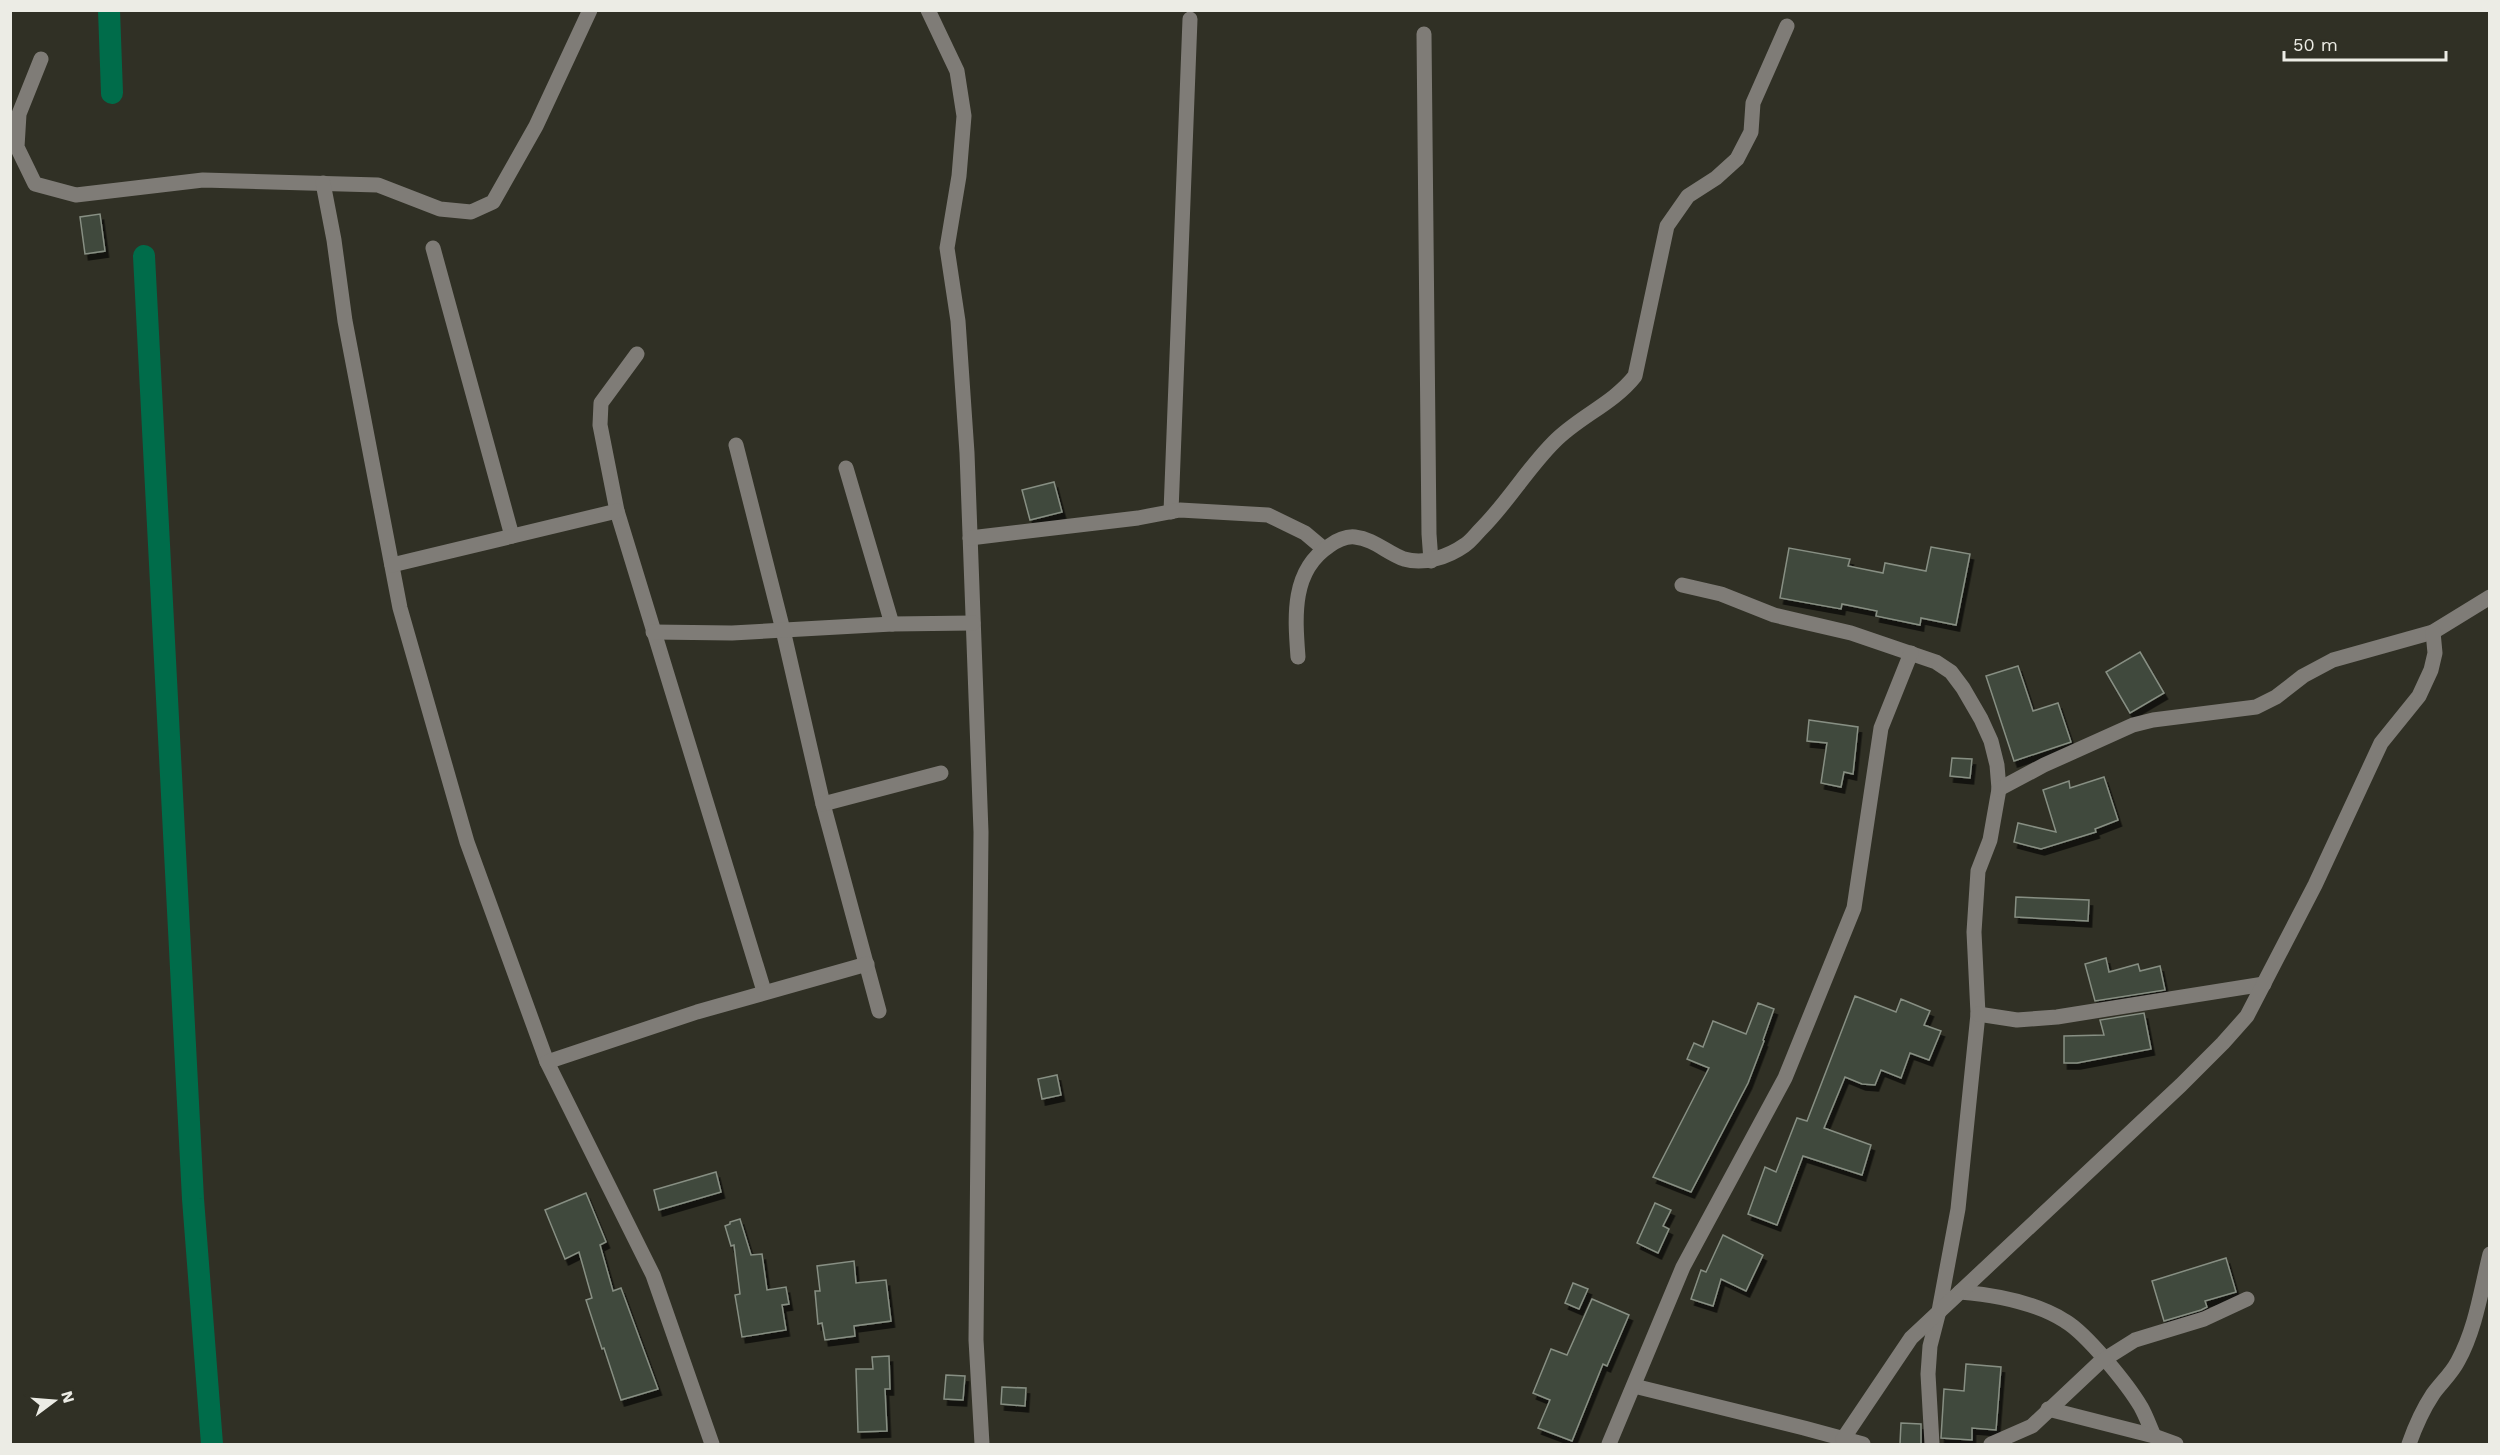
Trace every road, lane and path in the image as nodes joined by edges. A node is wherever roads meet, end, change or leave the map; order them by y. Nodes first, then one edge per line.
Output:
1 (590, 10) edge
2 (928, 10) edge
3 (1190, 19) dead end
4 (1787, 26) dead end
5 (1424, 34) dead end
6 (41, 59) dead end
7 (323, 183) junction
8 (433, 248) dead end
9 (638, 354) dead end
10 (736, 445) dead end
11 (846, 468) dead end
12 (616, 511) junction
13 (1171, 512) junction
14 (512, 536) junction
15 (970, 538) junction
16 (1324, 549) junction
17 (1431, 561) junction
18 (392, 566) junction
19 (1682, 585) dead end
20 (2490, 597) edge
21 (973, 623) junction
22 (892, 624) junction
23 (783, 630) junction
24 (653, 632) junction
25 (2433, 632) junction
26 (1911, 652) junction
27 (1298, 657) dead end
28 (941, 773) dead end
29 (1998, 789) junction
30 (823, 804) junction
31 (867, 964) junction
32 (2264, 984) junction
33 (764, 991) junction
34 (879, 1011) dead end
35 (1978, 1014) junction
36 (547, 1062) junction
37 (2490, 1254) edge
38 (1960, 1292) junction
39 (2247, 1299) dead end
40 (1939, 1311) junction
41 (2104, 1359) junction
42 (1634, 1386) junction
43 (2048, 1409) junction
44 (2154, 1436) junction
45 (1843, 1439) junction
46 (712, 1444) edge
47 (982, 1444) edge
48 (1609, 1444) edge
49 (1863, 1444) edge
50 (1932, 1444) edge
51 (1991, 1444) edge
52 (2176, 1444) edge
53 (2409, 1444) edge

1 - 7 street
2 - 15 street
3 - 13 street
4 - 17 street
5 - 17 street
6 - 7 street
7 - 18 street
8 - 14 street
9 - 12 street
10 - 23 street
11 - 22 street
12 - 14 street
12 - 24 street
13 - 15 street
13 - 16 street
14 - 18 street
15 - 21 street
16 - 17 street
16 - 27 street
18 - 36 street
19 - 26 street
20 - 25 street
21 - 22 street
21 - 47 street
22 - 23 street
23 - 24 street
23 - 30 street
24 - 33 street
25 - 29 street
25 - 32 street
26 - 29 street
26 - 42 street
28 - 30 street
29 - 35 street
30 - 31 street
31 - 33 street
31 - 34 street
32 - 35 street
32 - 38 street
33 - 36 street
35 - 40 street
36 - 46 street
37 - 53 street
38 - 40 street
38 - 41 street
39 - 41 street
40 - 45 street
40 - 50 street
41 - 43 street
41 - 44 street
42 - 45 street
42 - 48 street
43 - 44 street
43 - 51 street
44 - 52 street
45 - 49 street

